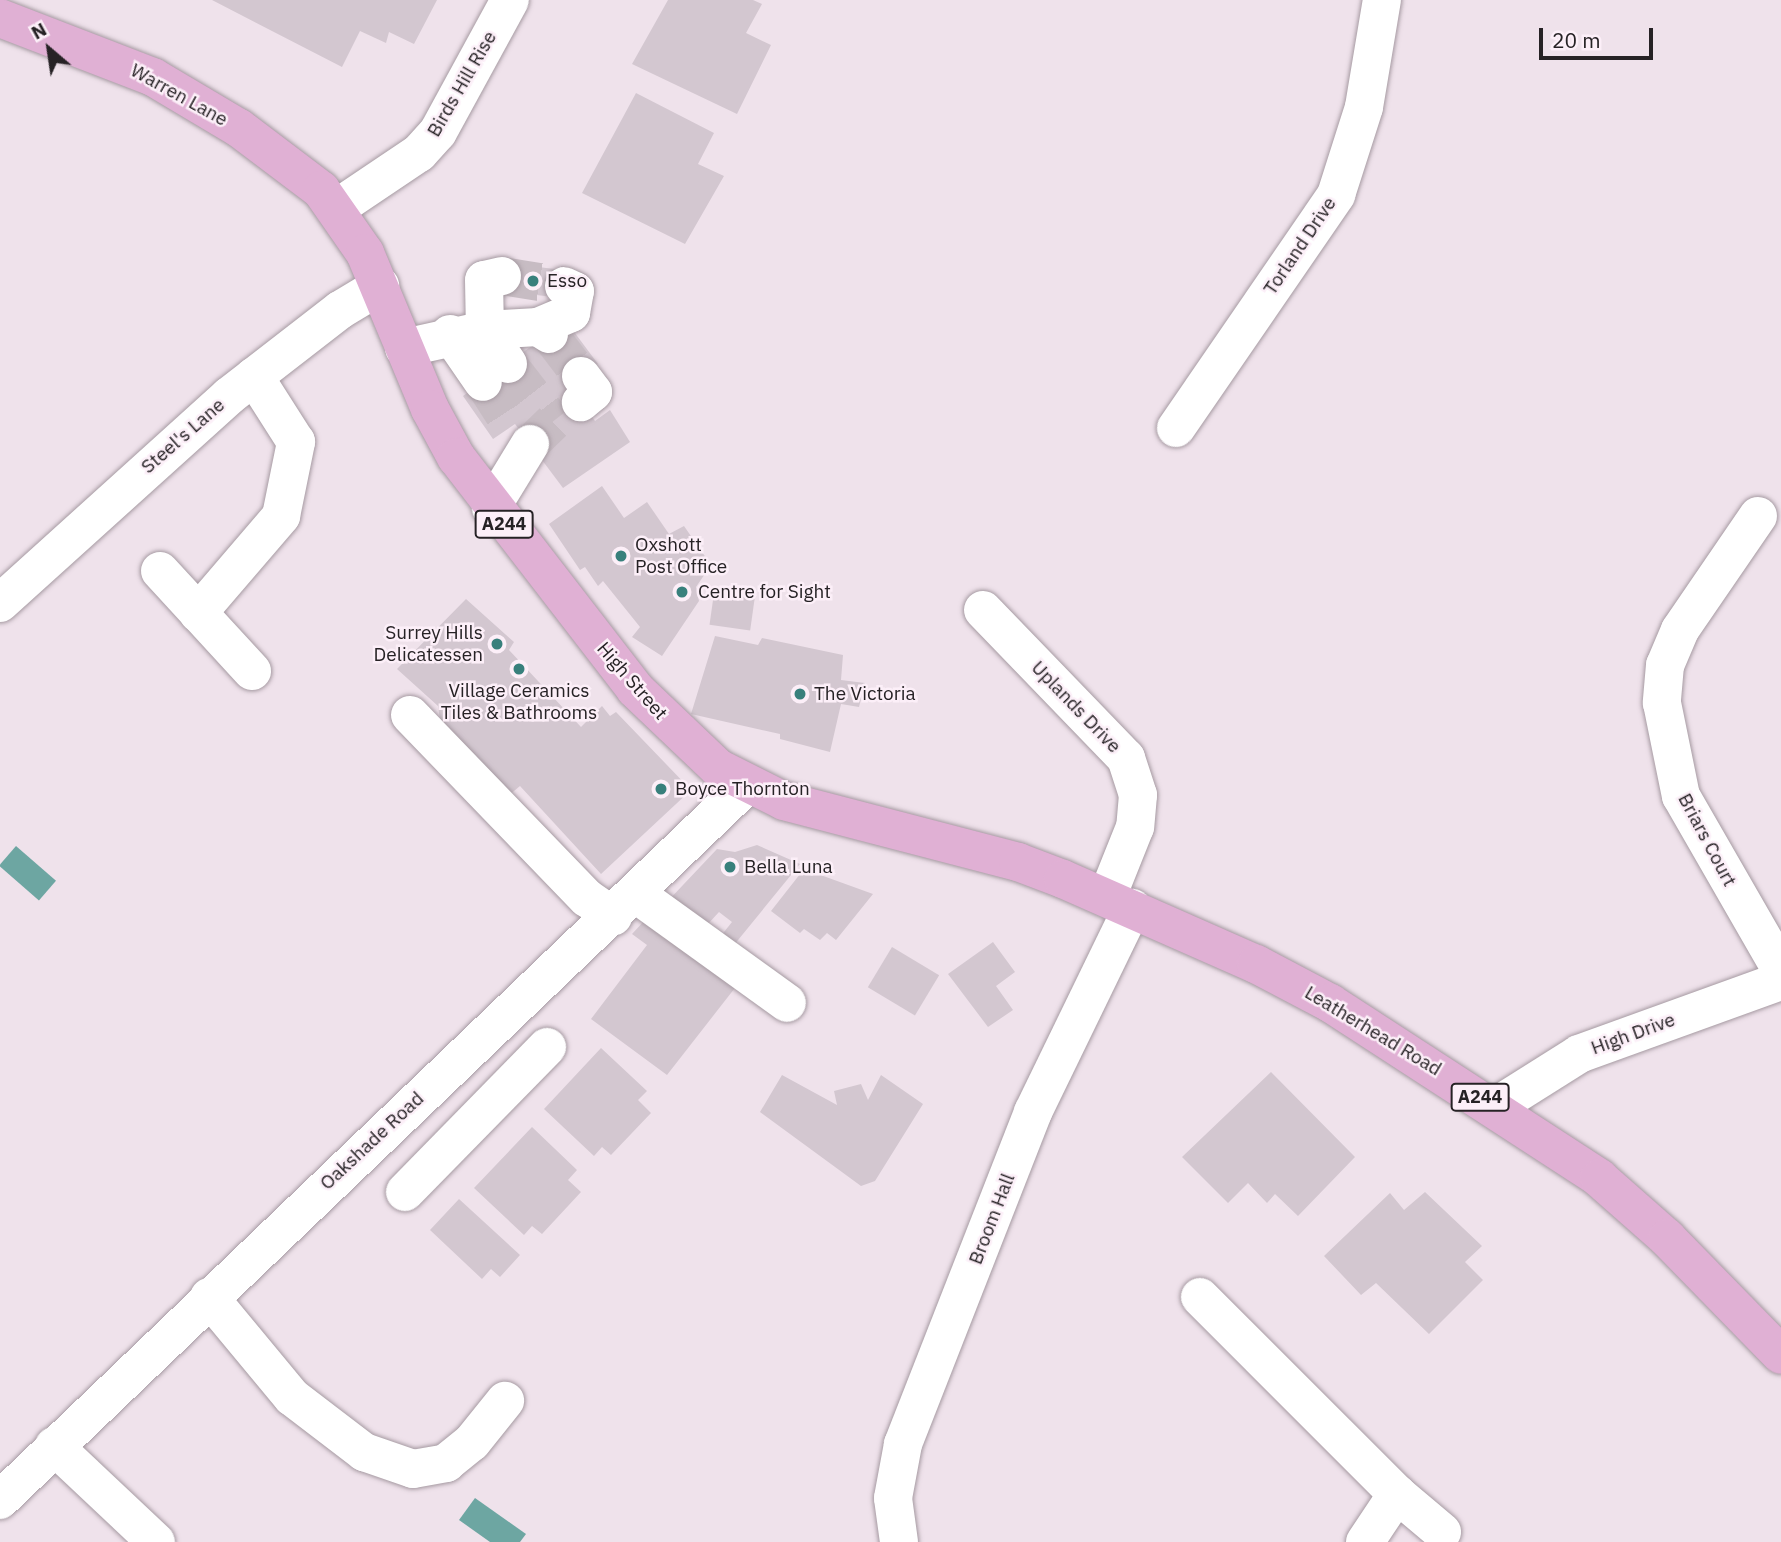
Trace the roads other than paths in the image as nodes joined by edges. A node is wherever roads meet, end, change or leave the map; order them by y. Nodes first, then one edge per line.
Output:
1 (510, 0) edge
2 (1382, 0) edge
3 (0, 18) edge
4 (337, 208) junction
5 (502, 276) dead end
6 (380, 286) junction
7 (564, 286) dead end
8 (468, 332) junction
9 (404, 348) junction
10 (495, 373) tunnel mouth
11 (254, 376) junction
12 (1176, 428) dead end
13 (522, 442) tunnel mouth
14 (491, 508) junction
15 (1758, 516) dead end
16 (160, 570) dead end
17 (0, 603) edge
18 (983, 610) dead end
19 (198, 613) junction
20 (252, 671) dead end
21 (410, 715) dead end
22 (747, 785) junction
23 (1120, 902) junction
24 (625, 905) junction
25 (1781, 970) edge
26 (1781, 981) edge
27 (787, 1003) dead end
28 (547, 1047) dead end
29 (456, 1062) junction
30 (494, 1102) junction
31 (1495, 1107) junction
32 (405, 1192) dead end
33 (209, 1297) junction
34 (1200, 1297) dead end
35 (1781, 1355) edge
36 (505, 1401) dead end
37 (54, 1446) junction
38 (1397, 1494) junction
39 (0, 1500) edge
40 (1442, 1532) dead end
41 (156, 1542) edge
42 (898, 1542) edge
43 (1365, 1542) edge

1 - 4 street, Birds Hill Rise
2 - 12 street, Torland Drive
3 - 4 main road, Warren Lane / A244
4 - 6 main road, High Street / A244
5 - 8 street
6 - 9 main road, High Street / A244
6 - 11 street, Steel's Lane
7 - 8 street
8 - 9 street
8 - 10 street
9 - 14 main road, High Street / A244
11 - 17 street, Steel's Lane
11 - 19 street
13 - 14 street
14 - 22 main road, High Street / A244
15 - 25 street, Briars Court
16 - 19 street
18 - 23 street, Uplands Drive
19 - 20 street
21 - 24 street
22 - 23 main road, High Street / A244
22 - 24 street, Oakshade Road
23 - 31 main road, Leatherhead Road / A244
23 - 42 street, Broom Hall
24 - 27 street
24 - 29 street, Oakshade Road
26 - 31 street, High Drive
28 - 30 street
29 - 30 street
29 - 33 street, Oakshade Road
30 - 32 street
31 - 35 main road, Leatherhead Road / A244
33 - 36 street
33 - 37 street, Oakshade Road
34 - 38 street
37 - 39 street, Oakshade Road
37 - 41 street
38 - 40 street
38 - 43 street

